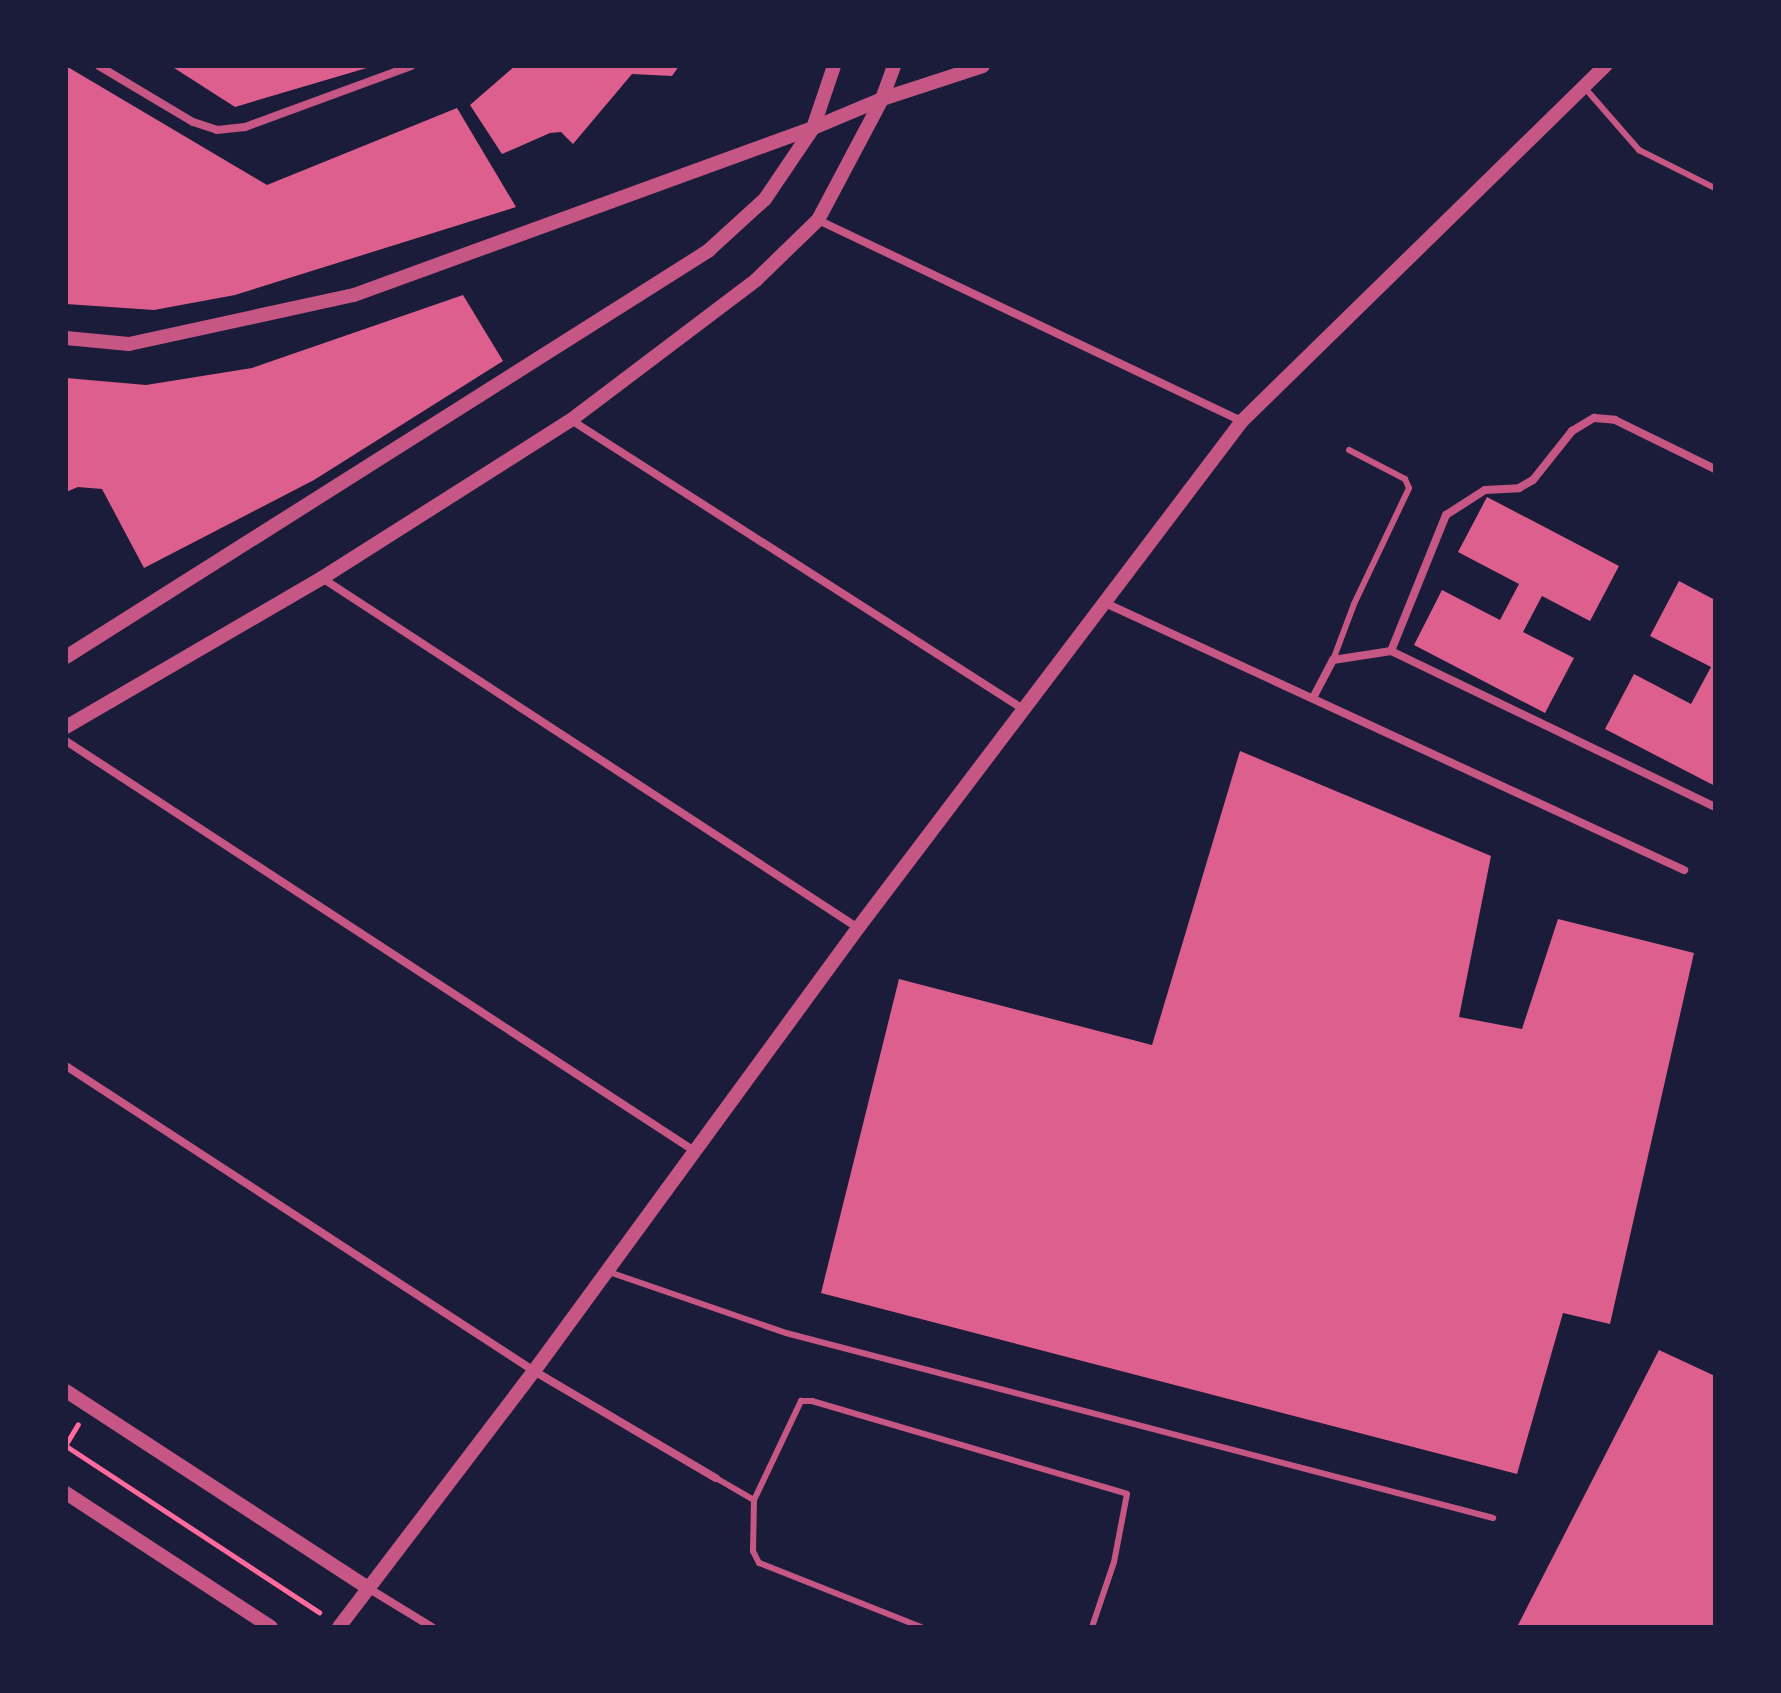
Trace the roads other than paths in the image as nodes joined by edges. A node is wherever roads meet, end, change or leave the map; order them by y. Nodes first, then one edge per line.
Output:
1 (99, 66) edge
2 (411, 66) edge
3 (834, 66) edge
4 (894, 66) edge
5 (983, 66) edge
6 (1605, 66) edge
7 (1583, 87) junction
8 (882, 99) junction
9 (813, 128) junction
10 (1715, 188) edge
11 (818, 220) junction
12 (66, 338) edge
13 (571, 420) junction
14 (1242, 421) junction
15 (1349, 450) dead end
16 (1715, 469) edge
17 (322, 578) junction
18 (1103, 602) junction
19 (1391, 651) junction
20 (66, 657) edge
21 (1333, 660) junction
22 (1314, 696) junction
23 (1023, 709) junction
24 (66, 727) edge
25 (66, 741) edge
26 (1715, 807) edge
27 (1684, 870) dead end
28 (858, 928) junction
29 (66, 1066) edge
30 (693, 1150) junction
31 (606, 1271) junction
32 (534, 1371) junction
33 (66, 1391) edge
34 (716, 1478) joint
35 (66, 1493) edge
36 (754, 1500) junction
37 (1493, 1518) dead end
38 (367, 1587) junction
39 (339, 1626) edge
40 (271, 1627) edge
41 (432, 1627) edge
42 (921, 1627) edge
43 (1092, 1627) edge

1 - 2 street
3 - 9 street
4 - 8 street
5 - 8 street
6 - 7 street
7 - 10 lane
7 - 14 street
8 - 9 street
8 - 11 street
9 - 12 street
9 - 20 street
11 - 13 street
11 - 14 street
13 - 17 street
13 - 23 street
14 - 18 street
15 - 21 lane
16 - 19 street
17 - 24 street
17 - 28 street
18 - 22 street
18 - 23 street
19 - 21 street
19 - 26 street
21 - 22 street
22 - 27 street
23 - 28 street
25 - 30 street
28 - 30 street
29 - 32 street
30 - 31 street
31 - 32 street
31 - 37 lane
32 - 34 street
32 - 38 street
33 - 38 street
34 - 36 lane
35 - 40 street
36 - 42 lane
36 - 43 lane
38 - 39 street
38 - 41 street

